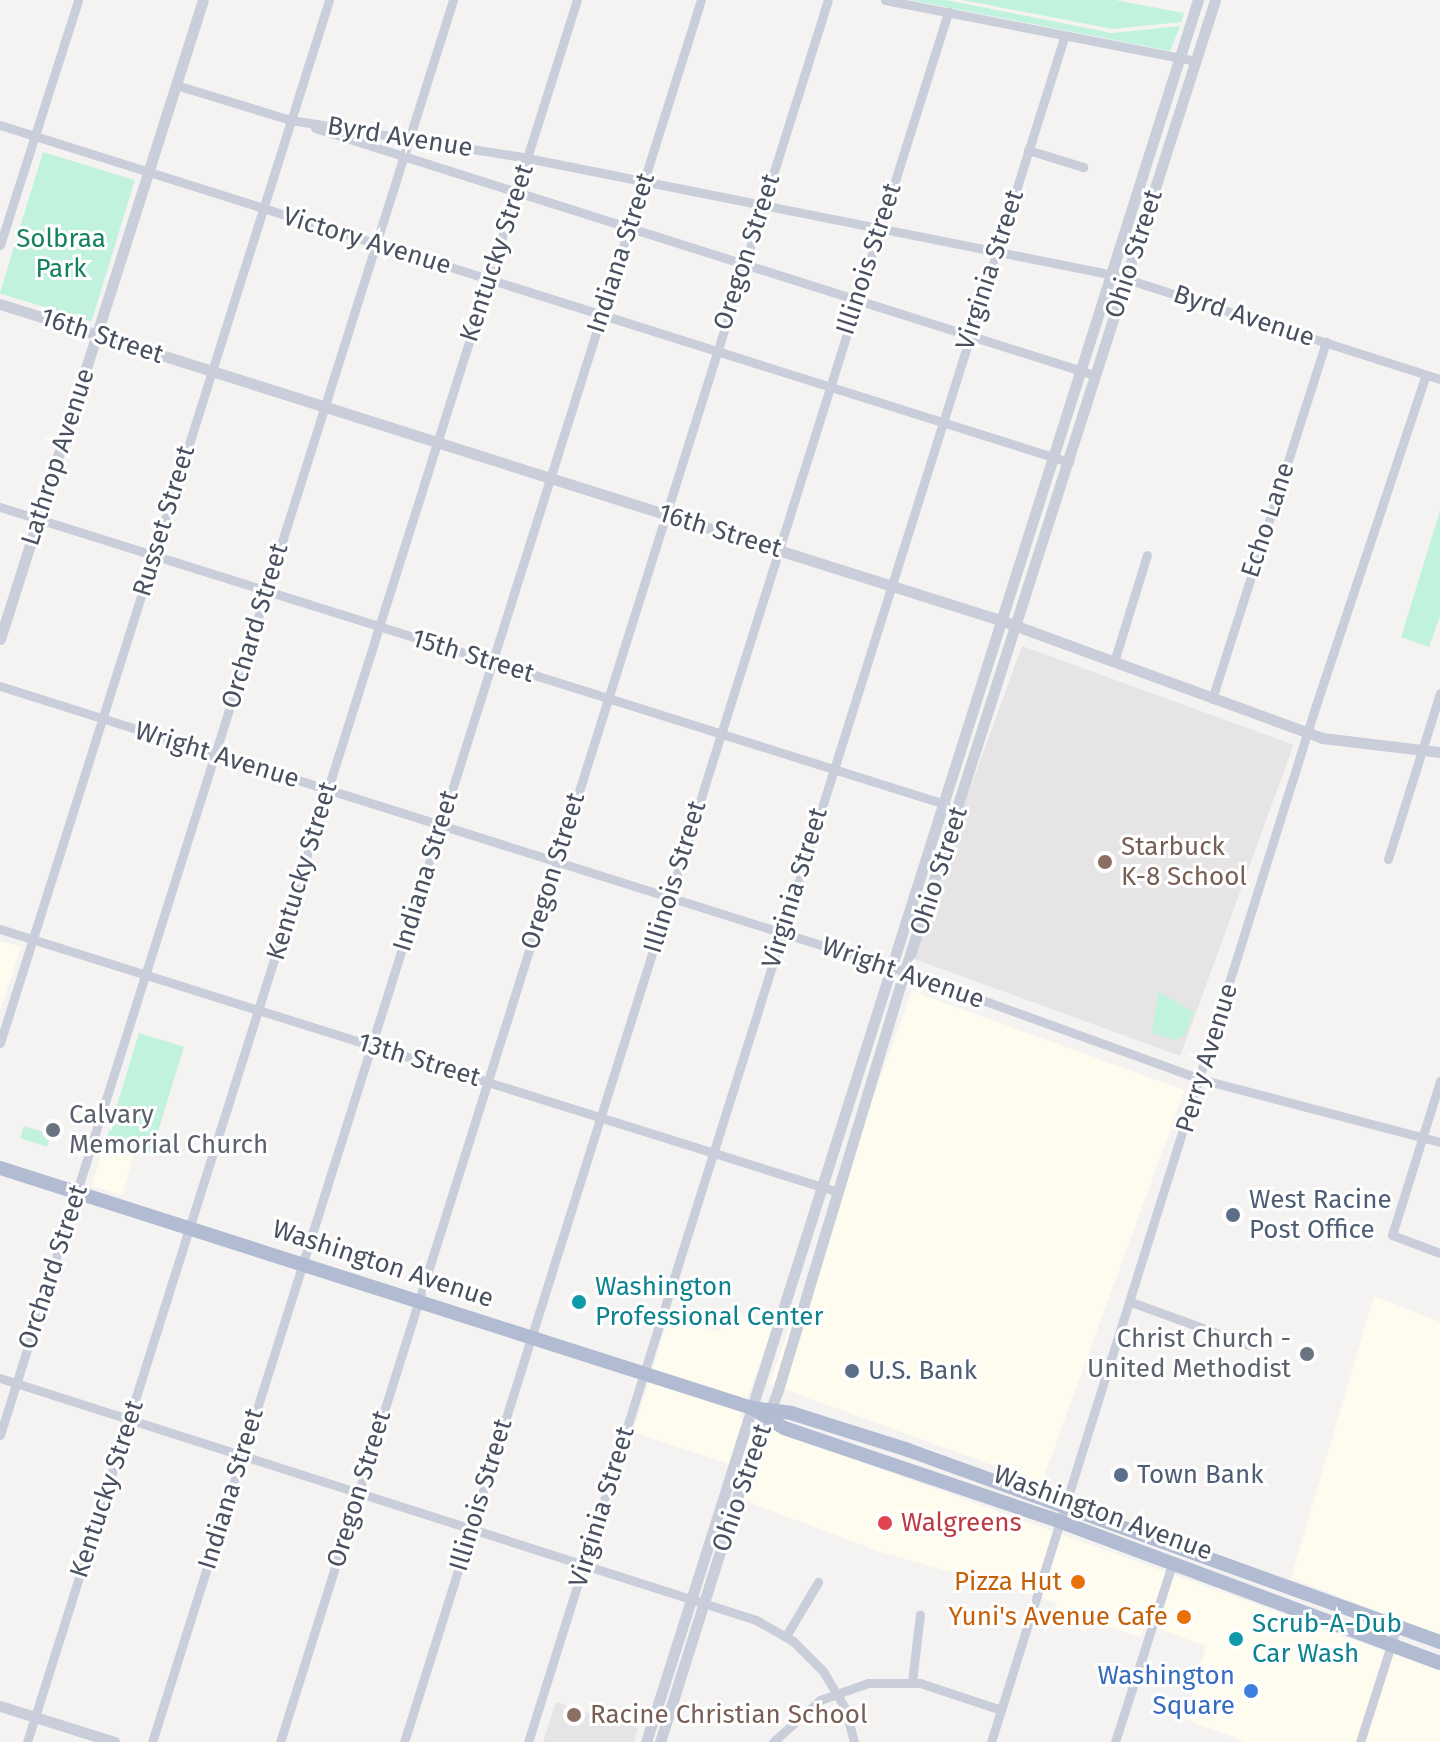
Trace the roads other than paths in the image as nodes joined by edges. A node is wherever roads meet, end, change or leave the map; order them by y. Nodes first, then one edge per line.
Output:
1 (78, 0) edge
2 (203, 0) edge
3 (329, 0) edge
4 (453, 0) edge
5 (577, 0) edge
6 (701, 0) edge
7 (828, 0) edge
8 (885, 0) edge
9 (1198, 0) edge
10 (1215, 0) edge
11 (948, 12) junction
12 (1065, 35) junction
13 (1180, 59) junction
14 (1196, 61) junction
15 (176, 85) junction
16 (291, 120) junction
17 (0, 125) edge
18 (35, 136) junction
19 (409, 137) junction
20 (1028, 150) junction
21 (403, 156) junction
22 (527, 158) junction
23 (1083, 167) dead end
24 (148, 172) junction
25 (643, 181) junction
26 (516, 192) junction
27 (762, 204) junction
28 (262, 208) junction
29 (629, 227) junction
30 (879, 227) junction
31 (375, 243) junction
32 (0, 245) edge
33 (996, 250) junction
34 (744, 263) junction
35 (1114, 275) junction
36 (1126, 278) junction
37 (488, 279) junction
38 (856, 299) junction
39 (0, 304) edge
40 (601, 314) junction
41 (969, 334) junction
42 (97, 335) junction
43 (1326, 342) junction
44 (716, 350) junction
45 (211, 371) junction
46 (1088, 373) junction
47 (1426, 375) junction
48 (1440, 379) edge
49 (829, 386) junction
50 (324, 407) junction
51 (941, 421) junction
52 (437, 442) junction
53 (1054, 457) junction
54 (1069, 462) junction
55 (550, 477) junction
56 (0, 507) edge
57 (665, 514) junction
58 (38, 519) junction
59 (777, 549) junction
60 (1147, 555) dead end
61 (153, 556) junction
62 (890, 584) junction
63 (266, 591) junction
64 (1003, 621) junction
65 (379, 626) junction
66 (1017, 626) junction
67 (0, 639) edge
68 (492, 662) junction
69 (1114, 662) junction
70 (0, 686) edge
71 (1440, 693) edge
72 (607, 698) junction
73 (1212, 699) junction
74 (102, 718) junction
75 (720, 734) junction
76 (1307, 734) junction
77 (1422, 751) junction
78 (1440, 752) edge
79 (215, 754) junction
80 (833, 769) junction
81 (327, 789) junction
82 (945, 804) junction
83 (440, 825) junction
84 (1388, 859) dead end
85 (556, 861) junction
86 (922, 876) junction
87 (934, 888) junction
88 (669, 897) junction
89 (0, 929) edge
90 (782, 932) junction
91 (33, 939) junction
92 (900, 970) junction
93 (145, 974) junction
94 (258, 1010) junction
95 (0, 1043) edge
96 (371, 1045) junction
97 (1200, 1079) junction
98 (1440, 1081) edge
99 (487, 1082) junction
100 (600, 1117) junction
101 (1423, 1135) junction
102 (1440, 1142) edge
103 (712, 1153) junction
104 (0, 1168) edge
105 (825, 1188) junction
106 (838, 1192) junction
107 (77, 1193) junction
108 (189, 1228) junction
109 (1440, 1253) edge
110 (302, 1264) junction
111 (418, 1300) junction
112 (1131, 1302) junction
113 (531, 1336) junction
114 (1249, 1345) dead end
115 (644, 1374) junction
116 (0, 1378) edge
117 (16, 1383) junction
118 (752, 1408) junction
119 (768, 1414) junction
120 (129, 1419) junction
121 (0, 1435) edge
122 (857, 1453) junction
123 (242, 1454) junction
124 (930, 1458) junction
125 (901, 1468) junction
126 (982, 1475) junction
127 (359, 1491) junction
128 (972, 1491) junction
129 (1067, 1504) junction
130 (1061, 1522) junction
131 (471, 1527) junction
132 (1152, 1537) junction
133 (584, 1562) junction
134 (1172, 1564) junction
135 (818, 1582) dead end
136 (692, 1596) junction
137 (704, 1600) junction
138 (920, 1614) dead end
139 (1397, 1626) junction
140 (786, 1636) junction
141 (1440, 1642) edge
142 (1391, 1645) junction
143 (1440, 1663) edge
144 (912, 1682) junction
145 (837, 1692) junction
146 (0, 1706) edge
147 (1001, 1710) junction
148 (35, 1717) junction
149 (27, 1742) edge
150 (114, 1742) edge
151 (152, 1742) edge
152 (280, 1742) edge
153 (404, 1742) edge
154 (528, 1742) edge
155 (646, 1742) edge
156 (660, 1742) edge
157 (773, 1742) edge
158 (854, 1742) edge
159 (991, 1742) edge
160 (1115, 1742) edge
161 (1360, 1742) edge

1 - 18 street
2 - 15 street, Lathrop Avenue
3 - 16 street, Russet Street
4 - 19 street, Orchard Street
5 - 22 street, Kentucky Street
6 - 25 street, Indiana Street
7 - 27 street, Oregon Street
8 - 11 street
9 - 13 street, Ohio Street
10 - 14 street, Ohio Street
11 - 12 street
11 - 30 street, Illinois Street
12 - 13 street
12 - 20 street, Virginia Street
13 - 14 street
13 - 35 street, Ohio Street
14 - 36 street, Ohio Street
15 - 16 street
15 - 24 street, Lathrop Avenue
16 - 19 street, Byrd Avenue
16 - 21 street
16 - 28 street, Russet Street
17 - 18 street, Victory Avenue
18 - 24 street, Victory Avenue
18 - 32 street
19 - 21 street, Orchard Street
19 - 22 street, Byrd Avenue
20 - 23 street
20 - 33 street, Virginia Street
21 - 26 street
21 - 31 street, Orchard Street
22 - 25 street, Byrd Avenue
22 - 26 street, Kentucky Street
24 - 28 street, Victory Avenue
24 - 42 street, Lathrop Avenue
25 - 27 street, Byrd Avenue
25 - 29 street, Indiana Street
26 - 29 street
26 - 37 street, Kentucky Street
27 - 30 street, Byrd Avenue
27 - 34 street, Oregon Street
28 - 31 street, Victory Avenue
28 - 45 street, Russet Street
29 - 34 street
29 - 40 street, Indiana Street
30 - 33 street, Byrd Avenue
30 - 38 street, Illinois Street
31 - 37 street, Victory Avenue
31 - 50 street, Orchard Street
33 - 35 street, Byrd Avenue
33 - 41 street, Virginia Street
34 - 38 street
34 - 44 street, Oregon Street
35 - 36 street, Byrd Avenue
35 - 46 street, Ohio Street
36 - 43 street, Byrd Avenue
36 - 46 street, Ohio Street
37 - 40 street, Victory Avenue
37 - 52 street, Kentucky Street
38 - 41 street
38 - 49 street, Illinois Street
39 - 42 street, 16th Street
40 - 44 street, Victory Avenue
40 - 55 street, Indiana Street
41 - 46 street
41 - 51 street, Virginia Street
42 - 45 street, 16th Street
42 - 58 street, Lathrop Avenue
43 - 47 street, Byrd Avenue
43 - 73 street, Echo Lane
44 - 49 street, Victory Avenue
44 - 57 street, Oregon Street
45 - 50 street, 16th Street
45 - 61 street, Russet Street
46 - 53 street, Ohio Street
46 - 54 street, Ohio Street
47 - 48 street, Byrd Avenue
47 - 76 street, Perry Avenue
49 - 51 street, Victory Avenue
49 - 59 street, Illinois Street
50 - 52 street, 16th Street
50 - 63 street, Orchard Street
51 - 53 street, Victory Avenue
51 - 62 street, Virginia Street
52 - 55 street, 16th Street
52 - 65 street, Kentucky Street
53 - 54 street, Victory Avenue
53 - 64 street, Ohio Street
54 - 66 street, Ohio Street
55 - 57 street, 16th Street
55 - 68 street, Indiana Street
56 - 58 street, 15th Street
57 - 59 street, 16th Street
57 - 72 street, Oregon Street
58 - 61 street, 15th Street
58 - 67 street, Lathrop Avenue
59 - 62 street, 16th Street
59 - 75 street, Illinois Street
60 - 69 street
61 - 63 street, 15th Street
61 - 74 street, Russet Street
62 - 64 street, 16th Street
62 - 80 street, Virginia Street
63 - 65 street, 15th Street
63 - 79 street, Orchard Street
64 - 66 street, 16th Street
64 - 82 street, Ohio Street
65 - 68 street, 15th Street
65 - 81 street, Kentucky Street
66 - 69 street, 16th Street
66 - 87 street, Ohio Street
68 - 72 street, 15th Street
68 - 83 street, Indiana Street
69 - 73 street, 16th Street
70 - 74 street, Wright Avenue
71 - 77 street
72 - 75 street, 15th Street
72 - 85 street, Oregon Street
73 - 76 street, 16th Street
74 - 79 street, Wright Avenue
74 - 91 street, Russet Street
75 - 80 street, 15th Street
75 - 88 street, Illinois Street
76 - 77 street, 16th Street
76 - 97 street, Perry Avenue
77 - 78 street, 16th Street
77 - 84 street
79 - 81 street, Wright Avenue
79 - 93 street, Orchard Street
80 - 82 street, 15th Street
80 - 90 street, Virginia Street
81 - 83 street, Wright Avenue
81 - 94 street, Kentucky Street
82 - 86 street, Ohio Street
83 - 85 street, Wright Avenue
83 - 96 street, Indiana Street
85 - 88 street, Wright Avenue
85 - 99 street, Oregon Street
86 - 87 street
86 - 92 street, Ohio Street
87 - 92 street, Ohio Street
88 - 90 street, Wright Avenue
88 - 100 street, Illinois Street
89 - 91 street, 13th Street
90 - 92 street, Wright Avenue
90 - 103 street, Virginia Street
91 - 93 street, 13th Street
91 - 95 street, Russet Street
92 - 97 street, Wright Avenue
92 - 105 street, Ohio Street
92 - 106 street, Ohio Street
93 - 94 street, 13th Street
93 - 107 street, Orchard Street
94 - 96 street, 13th Street
94 - 108 street, Kentucky Street
96 - 99 street, 13th Street
96 - 110 street, Indiana Street
97 - 101 street, Wright Avenue
97 - 112 street, Perry Avenue
98 - 101 street
99 - 100 street, 13th Street
99 - 111 street, Oregon Street
100 - 103 street, 13th Street
100 - 113 street, Illinois Street
101 - 102 street, Wright Avenue
101 - 109 street
103 - 105 street, 13th Street
103 - 115 street, Virginia Street
104 - 107 main road, Washington Avenue
105 - 106 street, 13th Street
105 - 118 street, Ohio Street
106 - 119 street, Ohio Street
107 - 108 main road, Washington Avenue
107 - 117 street, Orchard Street
108 - 110 main road, Washington Avenue
108 - 120 street, Kentucky Street
110 - 111 main road, Washington Avenue
110 - 123 street, Indiana Street
111 - 113 main road, Washington Avenue
111 - 127 street, Oregon Street
112 - 114 street
112 - 129 street, Perry Avenue
113 - 115 main road, Washington Avenue
113 - 131 street, Illinois Street
115 - 118 main road, Washington Avenue
115 - 133 street, Virginia Street
116 - 117 street
117 - 120 street
117 - 121 street, Orchard Street
118 - 119 main road, Washington Avenue
118 - 136 street, Ohio Street
119 - 122 main road, Washington Avenue
119 - 124 main road, Washington Avenue
119 - 137 street, Ohio Street
120 - 123 street
120 - 148 street, Kentucky Street
122 - 124 main road
122 - 125 main road, Washington Avenue
123 - 127 street
123 - 151 street, Indiana Street
124 - 126 main road, Washington Avenue
125 - 126 main road
125 - 128 main road, Washington Avenue
126 - 129 main road, Washington Avenue
127 - 131 street
127 - 152 street, Oregon Street
128 - 129 main road
128 - 130 main road, Washington Avenue
129 - 130 street, Perry Avenue
129 - 132 main road, Washington Avenue
130 - 132 main road
130 - 134 main road, Washington Avenue
130 - 147 street, Perry Avenue
131 - 133 street
131 - 153 street, Illinois Street
132 - 139 main road, Washington Avenue
133 - 136 street
133 - 154 street, Virginia Street
134 - 142 main road, Washington Avenue
134 - 160 street
135 - 140 street
136 - 137 street
136 - 155 street, Ohio Street
137 - 140 street
137 - 156 street, Ohio Street
138 - 144 street
139 - 141 main road, Washington Avenue
139 - 142 street
140 - 145 street
142 - 143 main road, Washington Avenue
142 - 161 street
144 - 145 street
144 - 147 street
145 - 157 street
145 - 158 street
146 - 148 street
147 - 159 street, Perry Avenue
148 - 149 street, Kentucky Street
148 - 150 street

